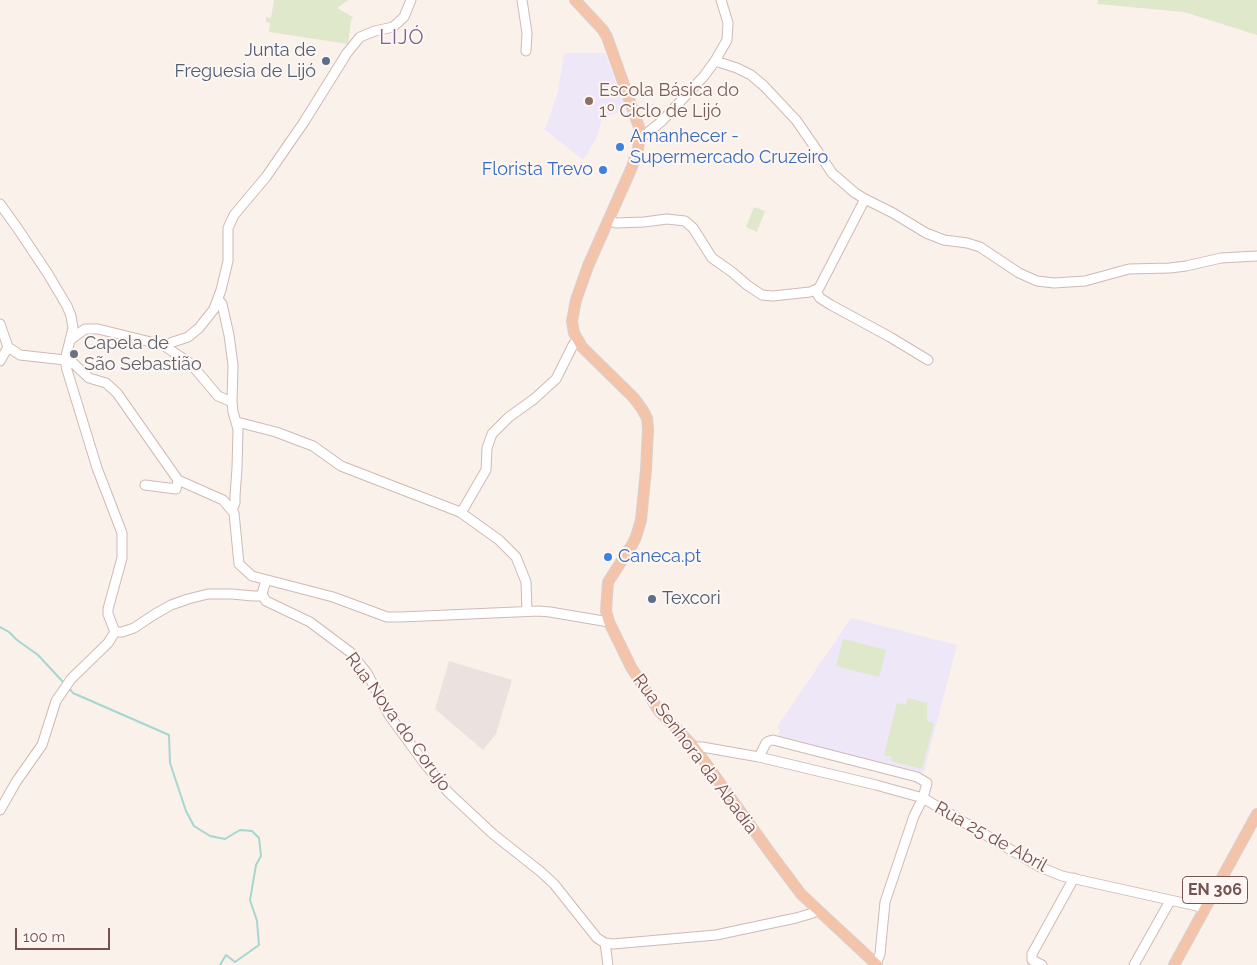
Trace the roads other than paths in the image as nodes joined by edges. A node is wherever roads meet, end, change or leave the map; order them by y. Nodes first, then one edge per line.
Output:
1 (411, 0) edge
2 (522, 0) edge
3 (575, 0) edge
4 (721, 0) edge
5 (526, 51) dead end
6 (715, 62) junction
7 (640, 137) junction
8 (865, 199) junction
9 (0, 205) edge
10 (608, 220) junction
11 (1257, 256) edge
12 (815, 290) junction
13 (218, 299) junction
14 (71, 316) junction
15 (0, 325) edge
16 (85, 328) junction
17 (70, 340) junction
18 (577, 340) junction
19 (162, 345) junction
20 (8, 347) junction
21 (65, 360) junction
22 (928, 360) dead end
23 (0, 361) edge
24 (232, 402) junction
25 (237, 422) junction
26 (178, 480) junction
27 (145, 485) dead end
28 (232, 510) junction
29 (461, 513) junction
30 (266, 580) junction
31 (263, 596) junction
32 (527, 612) junction
33 (609, 622) junction
34 (115, 632) junction
35 (694, 747) junction
36 (760, 757) junction
37 (924, 798) junction
38 (0, 810) edge
39 (1257, 814) edge
40 (1074, 878) junction
41 (1170, 901) junction
42 (818, 910) junction
43 (1204, 910) junction
44 (605, 943) junction
45 (608, 965) edge
46 (876, 965) edge
47 (1042, 965) edge
48 (1134, 965) edge
49 (1174, 965) edge

1 - 13 street
2 - 5 street
3 - 7 main road
4 - 6 street
6 - 7 street
6 - 8 street
7 - 10 main road
8 - 11 street
8 - 12 street
9 - 14 street
10 - 12 street
10 - 18 main road
12 - 22 street
13 - 19 street
13 - 24 street
14 - 16 street
14 - 17 street
15 - 20 street
16 - 17 street
16 - 19 street
17 - 21 street
18 - 29 street
18 - 33 main road, Rua Senhora da Abadia
19 - 24 street
20 - 21 street
20 - 23 street
21 - 26 street
21 - 34 street
24 - 25 street
25 - 28 street
25 - 29 street
26 - 27 street
26 - 28 street
28 - 30 street
29 - 32 street
30 - 31 street
30 - 32 street
31 - 34 street
31 - 44 street, Rua Nova do Corujo
32 - 33 street
33 - 35 main road, Rua Senhora da Abadia
34 - 38 street
35 - 36 street, Rua 25 de Abril
35 - 42 main road, Rua Senhora da Abadia
36 - 37 street, Rua 25 de Abril
36 - 37 street, Rua 25 de Abril
37 - 40 street, Rua 25 de Abril
37 - 46 street
39 - 43 main road, EN 306
40 - 41 street, Rua 25 de Abril
40 - 47 street
41 - 43 street, Rua 25 de Abril
41 - 48 street
42 - 44 street
42 - 46 main road, Rua Senhora da Abadia
43 - 49 main road, EN 306
44 - 45 street

